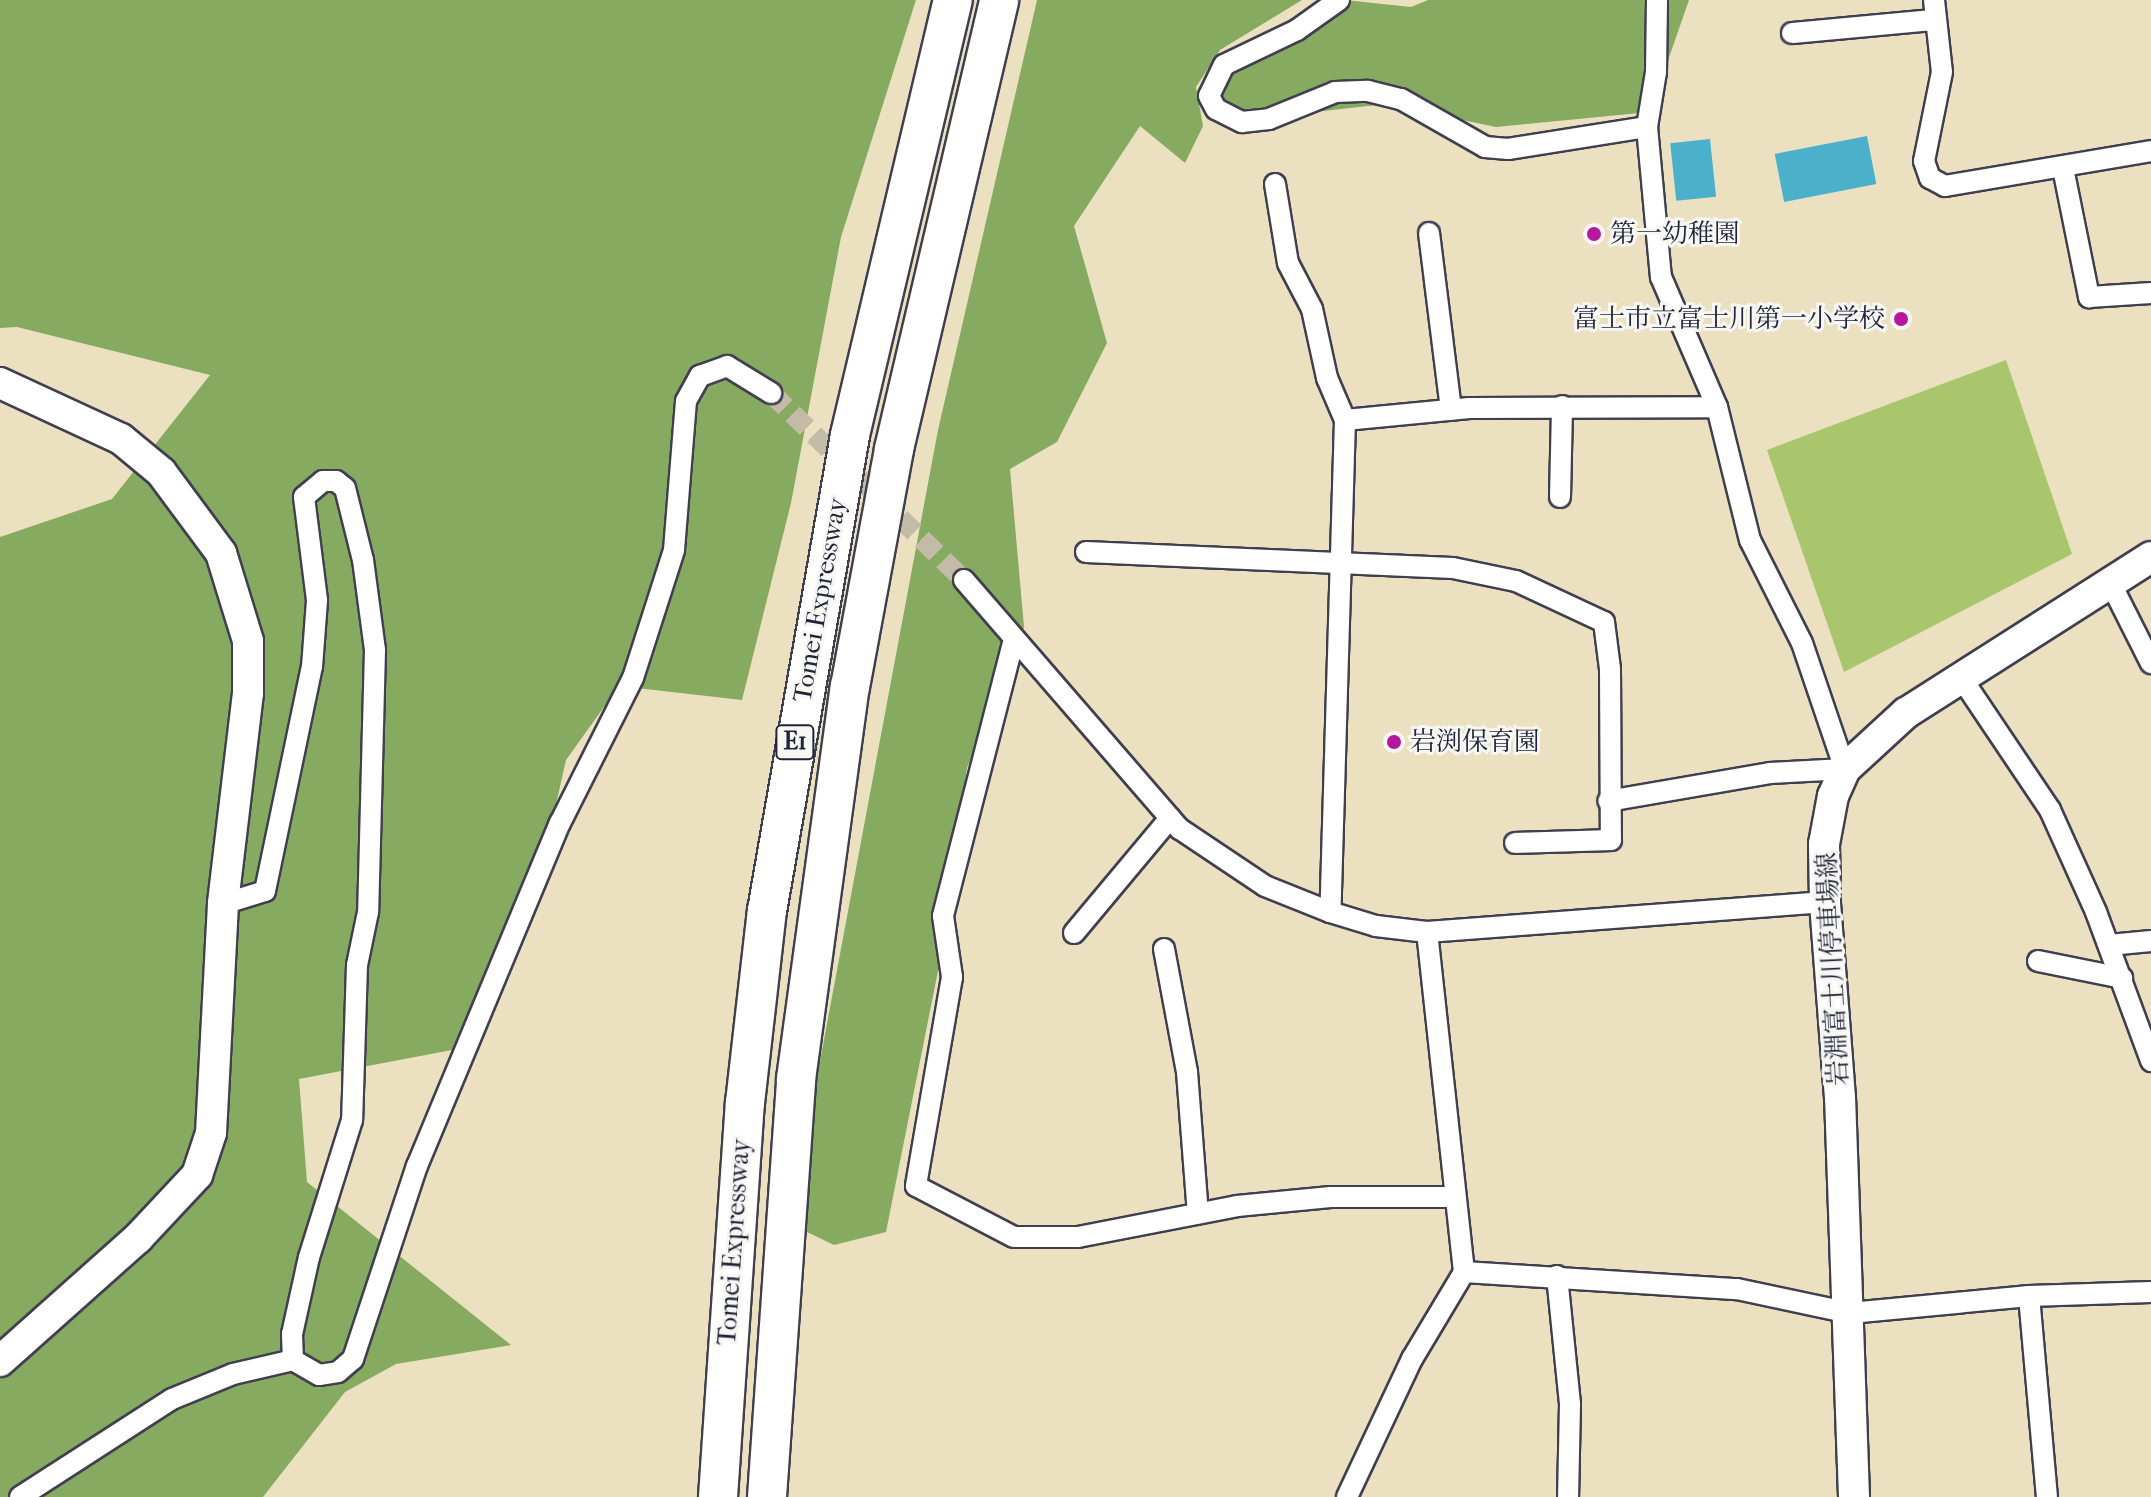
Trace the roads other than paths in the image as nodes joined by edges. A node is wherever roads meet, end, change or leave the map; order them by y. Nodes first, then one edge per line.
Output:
1 (953, 0) edge
2 (999, 0) edge
3 (1339, 0) edge
4 (1657, 0) edge
5 (1934, 10) edge
6 (1792, 33) dead end
7 (1647, 127) junction
8 (2151, 151) edge
9 (2063, 168) junction
10 (1275, 184) dead end
11 (1429, 233) dead end
12 (2151, 293) edge
13 (0, 383) edge
14 (771, 393) tunnel mouth
15 (1562, 406) junction
16 (1717, 407) junction
17 (1451, 410) junction
18 (1345, 420) junction
19 (1560, 497) dead end
20 (1086, 552) dead end
21 (2151, 557) edge
22 (1342, 564) junction
23 (964, 580) tunnel mouth
24 (2110, 582) junction
25 (1014, 639) junction
26 (2151, 663) edge
27 (1960, 676) junction
28 (1845, 769) junction
29 (1608, 801) junction
30 (1170, 818) junction
31 (1515, 843) dead end
32 (1825, 902) junction
33 (223, 904) junction
34 (1330, 912) junction
35 (1427, 932) junction
36 (1074, 933) dead end
37 (2151, 941) edge
38 (2109, 945) junction
39 (1164, 949) dead end
40 (2038, 961) dead end
41 (2122, 978) junction
42 (2151, 1061) edge
43 (1453, 1197) junction
44 (1198, 1214) junction
45 (1464, 1272) junction
46 (1557, 1276) junction
47 (2151, 1292) edge
48 (2029, 1296) junction
49 (1850, 1313) junction
50 (293, 1360) junction
51 (0, 1361) edge
52 (20, 1497) edge
53 (718, 1497) edge
54 (767, 1497) edge
55 (1347, 1497) edge
56 (1568, 1497) edge
57 (1854, 1497) edge
58 (2047, 1497) edge

1 - 53 highway, Tomei Expressway / E1
2 - 54 highway, Tomei Expressway / E1
3 - 7 street
4 - 7 street
5 - 6 street
5 - 9 street
7 - 16 street
8 - 9 street
9 - 12 street
10 - 18 street
11 - 17 street
13 - 33 street
14 - 50 street
15 - 16 street
15 - 17 street
15 - 19 street
16 - 28 street
17 - 18 street
18 - 22 street
20 - 22 street
21 - 24 street, 岩淵富士川停車場線
22 - 29 street
22 - 34 street
23 - 25 street
24 - 26 street
24 - 27 street, 岩淵富士川停車場線
25 - 30 street
25 - 44 street
27 - 28 street, 岩淵富士川停車場線
27 - 38 street
28 - 29 street
28 - 32 street, 岩淵富士川停車場線
29 - 31 street
30 - 34 street
30 - 36 street
32 - 35 street
32 - 49 street, 岩淵富士川停車場線
33 - 50 street
33 - 51 street
34 - 35 street
35 - 43 street
37 - 38 street
38 - 41 street
39 - 44 street
40 - 41 street
41 - 42 street
43 - 44 street
43 - 45 street
45 - 46 street
45 - 55 street
46 - 49 street
46 - 56 street
47 - 48 street
48 - 49 street
48 - 58 street
49 - 57 street, 岩淵富士川停車場線
50 - 52 street

